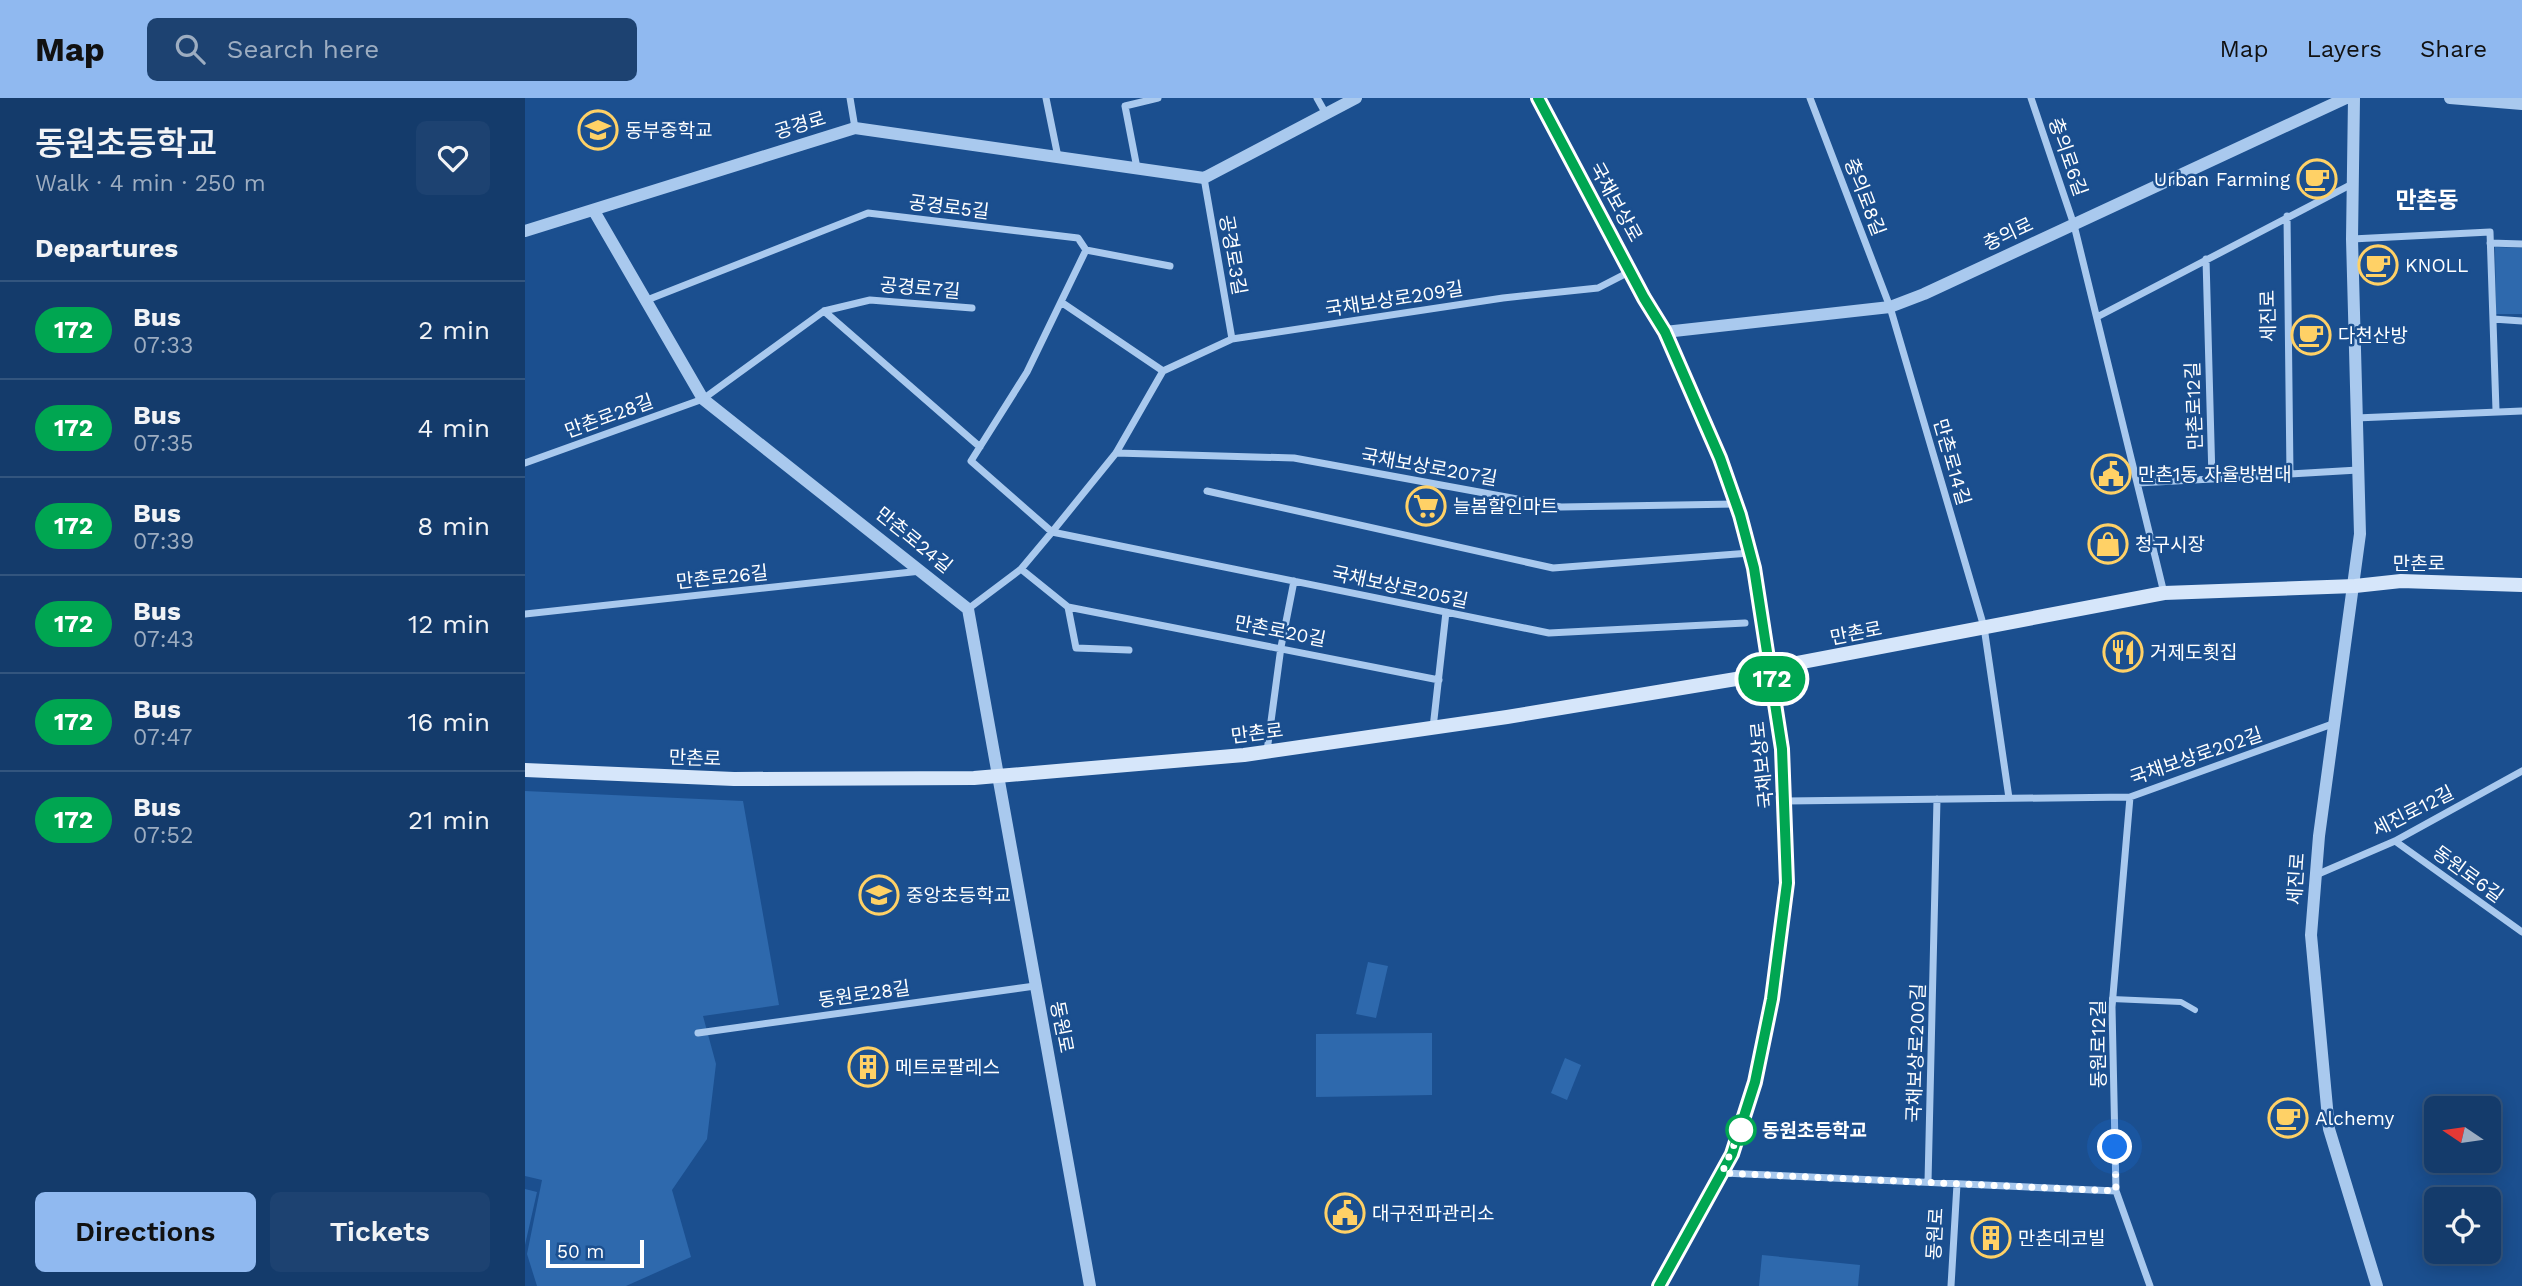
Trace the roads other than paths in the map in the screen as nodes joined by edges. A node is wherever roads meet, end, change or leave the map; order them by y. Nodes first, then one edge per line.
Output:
1 (850, 98) edge
2 (1046, 98) edge
3 (1158, 98) edge
4 (1317, 98) edge
5 (1356, 98) edge
6 (1538, 98) edge
7 (1810, 98) edge
8 (2031, 98) edge
9 (2346, 98) edge
10 (2354, 98) edge
11 (2449, 98) edge
12 (2522, 104) edge
13 (1326, 114) junction
14 (855, 128) junction
15 (1058, 157) junction
16 (1137, 168) junction
17 (1204, 178) junction
18 (2355, 182) junction
19 (594, 211) junction
20 (2287, 216) junction
21 (2074, 225) junction
22 (525, 231) edge
23 (2352, 239) junction
24 (2490, 243) junction
25 (2522, 244) edge
26 (1086, 250) junction
27 (2206, 259) junction
28 (1170, 265) dead end
29 (1632, 271) junction
30 (647, 300) junction
31 (1061, 302) junction
32 (1889, 307) junction
33 (972, 308) dead end
34 (824, 311) junction
35 (2097, 317) junction
36 (2493, 319) junction
37 (2522, 321) edge
38 (1665, 332) junction
39 (1232, 339) junction
40 (1163, 371) junction
41 (703, 398) junction
42 (2496, 410) junction
43 (2522, 411) edge
44 (2356, 418) junction
45 (980, 447) junction
46 (1116, 453) junction
47 (525, 463) edge
48 (2358, 470) junction
49 (2290, 474) junction
50 (2212, 479) junction
51 (2138, 483) junction
52 (1207, 491) dead end
53 (1736, 504) junction
54 (1052, 532) junction
55 (1751, 553) junction
56 (1021, 569) junction
57 (922, 571) junction
58 (1294, 581) junction
59 (2522, 584) edge
60 (2355, 586) junction
61 (2164, 593) junction
62 (1067, 607) junction
63 (968, 609) junction
64 (1446, 612) junction
65 (525, 614) edge
66 (1745, 623) dead end
67 (1984, 627) junction
68 (1281, 647) junction
69 (1129, 650) dead end
70 (1771, 668) junction
71 (1439, 680) junction
72 (2335, 723) junction
73 (1433, 727) junction
74 (1267, 751) junction
75 (525, 770) edge
76 (2522, 771) edge
77 (995, 775) junction
78 (2130, 797) junction
79 (2009, 798) junction
80 (1937, 799) junction
81 (1786, 801) junction
82 (2395, 841) junction
83 (2316, 876) junction
84 (2522, 932) edge
85 (1035, 986) junction
86 (2112, 999) junction
87 (2196, 1010) dead end
88 (698, 1033) dead end
89 (1722, 1173) junction
90 (1928, 1182) junction
91 (1957, 1184) junction
92 (2116, 1191) junction
93 (1663, 1283) edge
94 (1090, 1286) edge
95 (1951, 1286) edge
96 (2150, 1286) edge
97 (2377, 1286) edge

1 - 14 street
2 - 15 street
3 - 16 street
4 - 13 street
5 - 13 street
6 - 29 main road, 국채보상로
7 - 32 street, 충의로8길
8 - 21 street, 충의로6길
9 - 21 street, 충의로
10 - 18 street, 세진로
11 - 12 street
13 - 17 street
14 - 15 street, 공경로
14 - 19 street, 공경로
15 - 16 street, 공경로
16 - 17 street, 공경로
17 - 39 street, 공경로3길
18 - 20 street
18 - 23 street, 세진로
19 - 22 street, 공경로
19 - 30 street, 만촌로24길
20 - 27 street
20 - 49 street, 세진로
21 - 32 street, 충의로
21 - 35 street
23 - 24 street
23 - 44 street, 세진로
24 - 25 street
24 - 36 street
26 - 28 street, 공경로5길
26 - 30 street, 공경로5길
26 - 31 street
27 - 35 street
27 - 50 street, 만촌로12길
29 - 38 main road, 국채보상로
29 - 39 street, 국채보상로209길
30 - 41 street, 만촌로24길
31 - 40 street
31 - 45 street
32 - 38 street, 충의로
32 - 67 street, 만촌로14길
33 - 34 street, 공경로7길
34 - 41 street
34 - 45 street
35 - 51 street
36 - 37 street
36 - 42 street
38 - 53 main road, 국채보상로
39 - 40 street, 국채보상로209길
40 - 46 street
41 - 47 street, 만촌로28길
41 - 57 street, 만촌로24길
42 - 43 street
42 - 44 street
44 - 48 street, 세진로
45 - 54 street
46 - 53 street, 국채보상로207길
46 - 54 street
48 - 49 street
48 - 60 street, 세진로
49 - 50 street
50 - 51 street
51 - 61 street
52 - 55 street
53 - 55 main road, 국채보상로
54 - 56 street
54 - 58 street, 국채보상로205길
55 - 70 main road, 국채보상로
56 - 62 street, 만촌로20길
56 - 63 street
57 - 63 street, 만촌로24길
57 - 65 street, 만촌로26길
58 - 64 street, 국채보상로205길
58 - 68 street
59 - 60 main road, 만촌로
60 - 61 main road, 만촌로
60 - 72 street, 세진로
61 - 67 main road, 만촌로
62 - 68 street, 만촌로20길
62 - 69 street
63 - 77 street
64 - 66 street, 국채보상로205길
64 - 71 street
67 - 70 main road, 만촌로
67 - 79 street
68 - 71 street, 만촌로20길
68 - 74 street
70 - 73 main road, 만촌로
70 - 81 main road, 국채보상로
71 - 73 street
72 - 78 street, 국채보상로202길
72 - 83 street, 세진로
73 - 74 main road, 만촌로
74 - 77 main road, 만촌로
75 - 77 main road, 만촌로
76 - 82 street, 세진로12길
77 - 85 street, 동원로
78 - 79 street, 국채보상로202길
78 - 86 street, 동원로12길
79 - 80 street, 국채보상로202길
80 - 81 street, 국채보상로202길
80 - 90 street, 국채보상로200길
81 - 89 main road, 국채보상로
82 - 83 street, 세진로12길
82 - 84 street, 동원로6길
83 - 97 street, 세진로
85 - 88 street, 동원로28길
85 - 94 street, 동원로
86 - 87 street
86 - 92 street, 동원로12길
89 - 90 street
89 - 93 main road, 국채보상로
90 - 91 street
91 - 92 street
91 - 95 street, 동원로
92 - 96 street, 동원로12길

